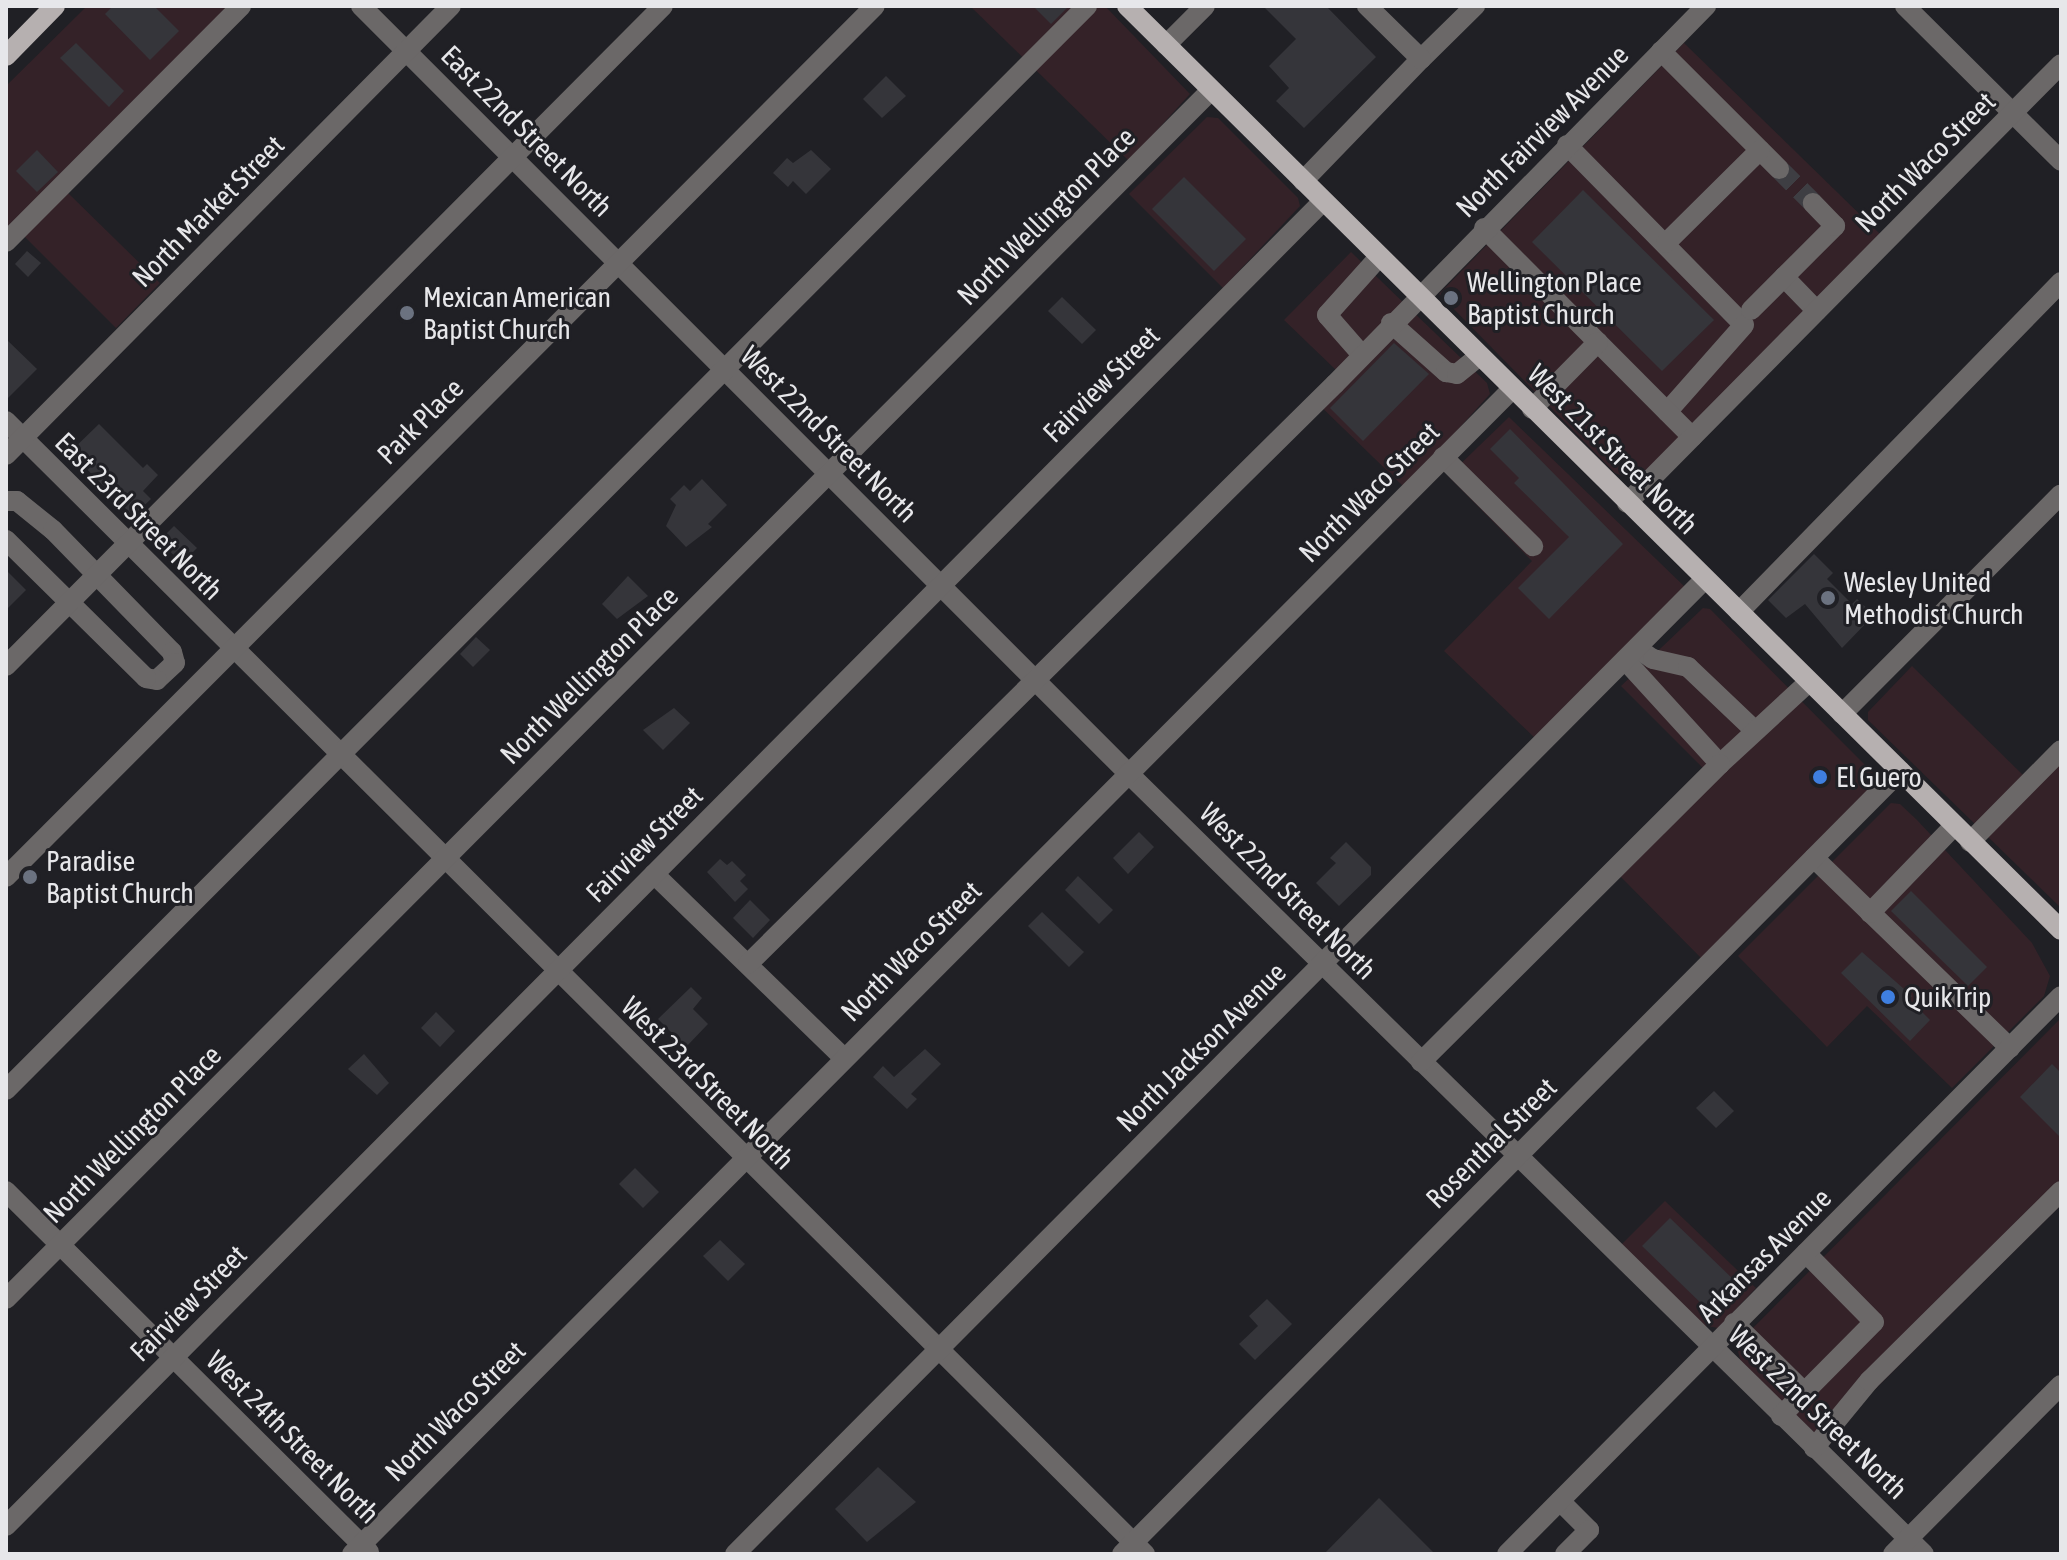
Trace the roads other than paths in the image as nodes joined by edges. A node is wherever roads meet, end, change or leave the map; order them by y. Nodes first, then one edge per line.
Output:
1 (55, 6) edge
2 (241, 6) edge
3 (361, 6) edge
4 (451, 6) edge
5 (663, 6) edge
6 (875, 6) edge
7 (1087, 6) edge
8 (1127, 6) edge
9 (1205, 6) edge
10 (1367, 6) edge
11 (1475, 6) edge
12 (1706, 6) edge
13 (1909, 8) edge
14 (1166, 45) junction
15 (407, 50) junction
16 (1661, 51) junction
17 (6, 56) edge
18 (1421, 59) junction
19 (2061, 64) edge
20 (1211, 90) junction
21 (2013, 113) junction
22 (1567, 145) junction
23 (1760, 150) junction
24 (513, 157) junction
25 (2061, 161) edge
26 (1779, 169) tunnel mouth
27 (1303, 181) junction
28 (1323, 201) junction
29 (1813, 203) tunnel mouth
30 (1484, 228) junction
31 (6, 242) edge
32 (1666, 243) junction
33 (1379, 257) junction
34 (618, 262) junction
35 (1784, 277) junction
36 (2061, 282) edge
37 (1418, 295) junction
38 (1751, 310) dead end
39 (1817, 311) junction
40 (1391, 323) junction
41 (1598, 342) junction
42 (1362, 355) junction
43 (1479, 356) junction
44 (724, 369) junction
45 (1512, 389) junction
46 (1532, 409) junction
47 (1667, 412) junction
48 (6, 421) edge
49 (1692, 437) junction
50 (23, 438) junction
51 (6, 455) edge
52 (1443, 457) junction
53 (829, 474) junction
54 (2061, 494) edge
55 (6, 501) edge
56 (1627, 503) junction
57 (6, 540) edge
58 (128, 544) junction
59 (1533, 546) dead end
60 (95, 573) junction
61 (1705, 579) junction
62 (940, 586) junction
63 (68, 601) junction
64 (1739, 612) junction
65 (233, 649) junction
66 (1631, 654) junction
67 (6, 666) edge
68 (1033, 679) junction
69 (1809, 682) junction
70 (1842, 714) junction
71 (1753, 729) junction
72 (2061, 750) edge
73 (340, 756) junction
74 (1720, 764) junction
75 (1900, 771) junction
76 (1128, 773) junction
77 (1954, 826) junction
78 (1970, 842) junction
79 (1814, 858) junction
80 (444, 860) junction
81 (654, 874) junction
82 (6, 877) edge
83 (1870, 913) junction
84 (2061, 930) edge
85 (748, 964) junction
86 (1323, 965) junction
87 (556, 972) junction
88 (2057, 1008) edge
89 (2010, 1048) junction
90 (844, 1058) junction
91 (1421, 1062) junction
92 (6, 1090) edge
93 (1517, 1156) junction
94 (744, 1159) junction
95 (6, 1191) edge
96 (2061, 1191) edge
97 (60, 1245) junction
98 (1806, 1253) junction
99 (6, 1299) edge
100 (1734, 1323) junction
101 (1711, 1348) junction
102 (938, 1350) junction
103 (173, 1358) junction
104 (2061, 1385) edge
105 (1805, 1393) junction
106 (1781, 1416) junction
107 (1814, 1448) junction
108 (1560, 1501) junction
109 (6, 1526) edge
110 (1908, 1539) junction
111 (1133, 1550) edge
112 (362, 1551) edge
113 (735, 1554) edge
114 (1507, 1554) edge
115 (1565, 1554) edge
116 (1893, 1554) edge
117 (1924, 1554) edge

1 - 17 main road
2 - 31 street
3 - 15 street, East 22nd Street North
4 - 15 street, North Market Street
5 - 24 street
6 - 34 street, Park Place
7 - 44 street
8 - 14 main road, West 21st Street North
9 - 14 street
10 - 18 street
11 - 18 street
12 - 16 street, North Fairview Avenue
13 - 21 street
14 - 20 main road, West 21st Street North
15 - 24 street, East 22nd Street North
15 - 50 street, North Market Street
16 - 22 street, North Fairview Avenue
16 - 23 street
18 - 27 street
19 - 21 street, North Waco Street
20 - 27 main road, West 21st Street North
20 - 53 street, North Wellington Place
21 - 25 street
21 - 39 street, North Waco Street
22 - 30 street, North Fairview Avenue
22 - 32 street
23 - 26 street
23 - 32 street
24 - 34 street, East 22nd Street North
24 - 58 street
27 - 28 main road, West 21st Street North
28 - 33 main road, West 21st Street North
28 - 62 street, Fairview Street
29 - 35 street
30 - 37 street, North Fairview Avenue
30 - 41 street
32 - 47 street
33 - 37 main road, West 21st Street North
33 - 42 street
34 - 44 street, West 22nd Street North
34 - 65 street, Park Place
35 - 38 street
35 - 39 street
36 - 64 street
37 - 40 street, North Fairview Avenue
37 - 43 main road, West 21st Street North
39 - 49 street, North Waco Street
40 - 42 street, North Fairview Avenue
40 - 43 street
41 - 46 street
41 - 47 street
42 - 68 street, North Fairview Avenue
43 - 45 main road, West 21st Street North
44 - 53 street, West 22nd Street North
44 - 73 street
45 - 46 main road, West 21st Street North
45 - 52 street, North Waco Street
46 - 56 main road, West 21st Street North
47 - 49 street
48 - 50 street, East 23rd Street North
49 - 56 street, North Waco Street
50 - 51 street, North Market Street
50 - 58 street, East 23rd Street North
52 - 59 street
52 - 76 street, North Waco Street
53 - 62 street, West 22nd Street North
53 - 80 street, North Wellington Place
54 - 70 street
55 - 60 street
56 - 61 main road, West 21st Street North
57 - 63 street
58 - 60 street
58 - 65 street, East 23rd Street North
60 - 63 street
60 - 63 street
61 - 64 main road, West 21st Street North
61 - 66 street, North Jackson Avenue
62 - 68 street, West 22nd Street North
62 - 81 street, Fairview Street
63 - 67 street
64 - 69 main road, West 21st Street North
65 - 73 street, West 23rd Street North
65 - 82 street, Park Place
66 - 71 street
66 - 74 street
66 - 86 street, North Jackson Avenue
68 - 76 street, West 22nd Street North
68 - 85 street, North Fairview Avenue
69 - 70 main road, West 21st Street North
69 - 71 street
70 - 75 main road, West 21st Street North
71 - 74 street
72 - 78 street
73 - 80 street, West 23rd Street North
73 - 92 street
74 - 91 street
75 - 77 main road, West 21st Street North
75 - 79 street, Rosenthal Street
76 - 86 street, West 22nd Street North
76 - 90 street, North Waco Street
77 - 78 main road, West 21st Street North
77 - 83 street
78 - 84 main road, West 21st Street North
79 - 83 street
79 - 93 street, Rosenthal Street
80 - 87 street, West 23rd Street North
80 - 97 street, North Wellington Place
81 - 85 street
81 - 87 street, Fairview Street
83 - 89 street
85 - 90 street
86 - 91 street, West 22nd Street North
86 - 102 street, North Jackson Avenue
87 - 94 street, West 23rd Street North
87 - 103 street, Fairview Street
88 - 89 street, Arkansas Avenue
89 - 98 street, Arkansas Avenue
90 - 94 street, North Waco Street
91 - 93 street, West 22nd Street North
93 - 101 street, West 22nd Street North
93 - 111 street, Rosenthal Street
94 - 102 street, West 23rd Street North
94 - 112 street, North Waco Street
95 - 97 street, West 24th Street North
96 - 107 street
97 - 99 street, North Wellington Place
97 - 103 street, West 24th Street North
98 - 100 street, Arkansas Avenue
98 - 105 street
100 - 101 street, Arkansas Avenue
100 - 105 street
101 - 106 street, West 22nd Street North
101 - 108 street, Arkansas Avenue
102 - 111 street, West 23rd Street North
102 - 113 street, North Jackson Avenue
103 - 109 street, Fairview Street
103 - 112 street, West 24th Street North
104 - 110 street
105 - 106 street
106 - 107 street, West 22nd Street North
107 - 110 street, West 22nd Street North
108 - 114 street, Arkansas Avenue
108 - 115 street
110 - 116 street
110 - 117 street, West 22nd Street North

